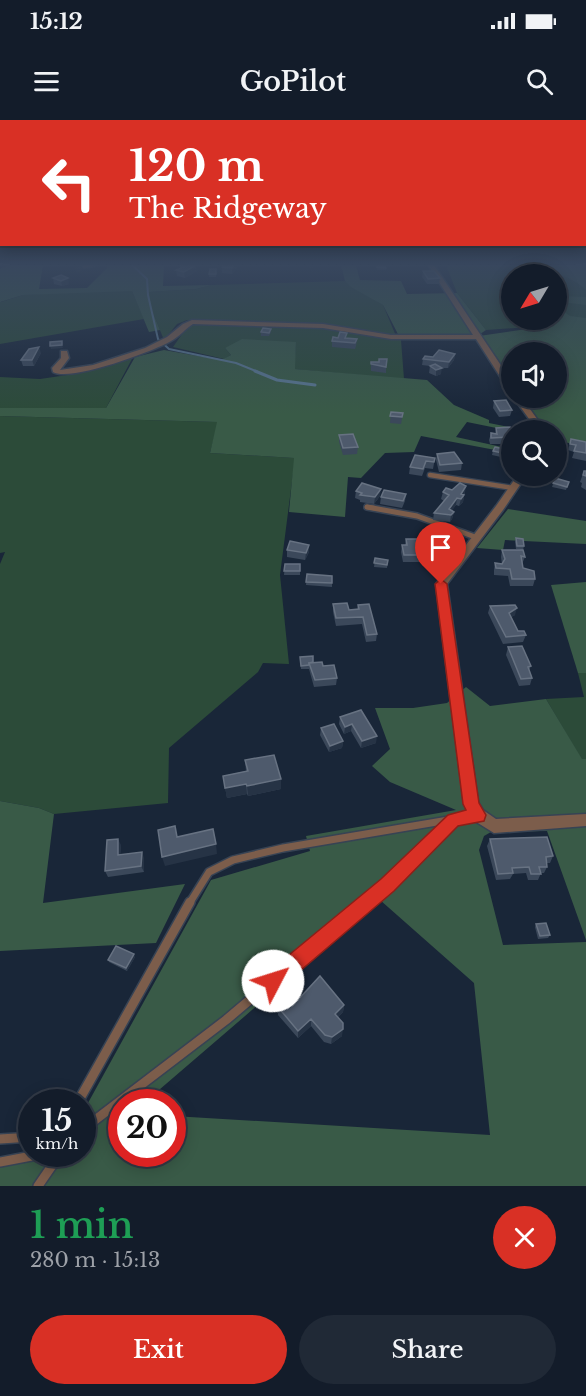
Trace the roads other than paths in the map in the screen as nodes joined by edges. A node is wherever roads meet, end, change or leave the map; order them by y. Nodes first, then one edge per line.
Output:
1 (463, 315) edge
2 (477, 337) junction
3 (64, 353) dead end
4 (501, 373) edge
5 (430, 476) dead end
6 (513, 488) joint
7 (367, 507) dead end
8 (478, 538) junction
9 (478, 815) junction
10 (454, 820) junction
11 (586, 820) edge
12 (85, 1089) edge
13 (96, 1120) edge
14 (18, 1138) edge
15 (0, 1139) edge
16 (18, 1159) edge
17 (0, 1162) edge
18 (51, 1167) edge
19 (38, 1186) edge

1 - 2 street
2 - 3 street
2 - 4 street
5 - 6 lane
6 - 8 street
7 - 8 lane
8 - 9 street
9 - 10 lane
9 - 11 street
10 - 12 lane
10 - 13 lane
14 - 15 lane
16 - 17 lane
18 - 19 lane

